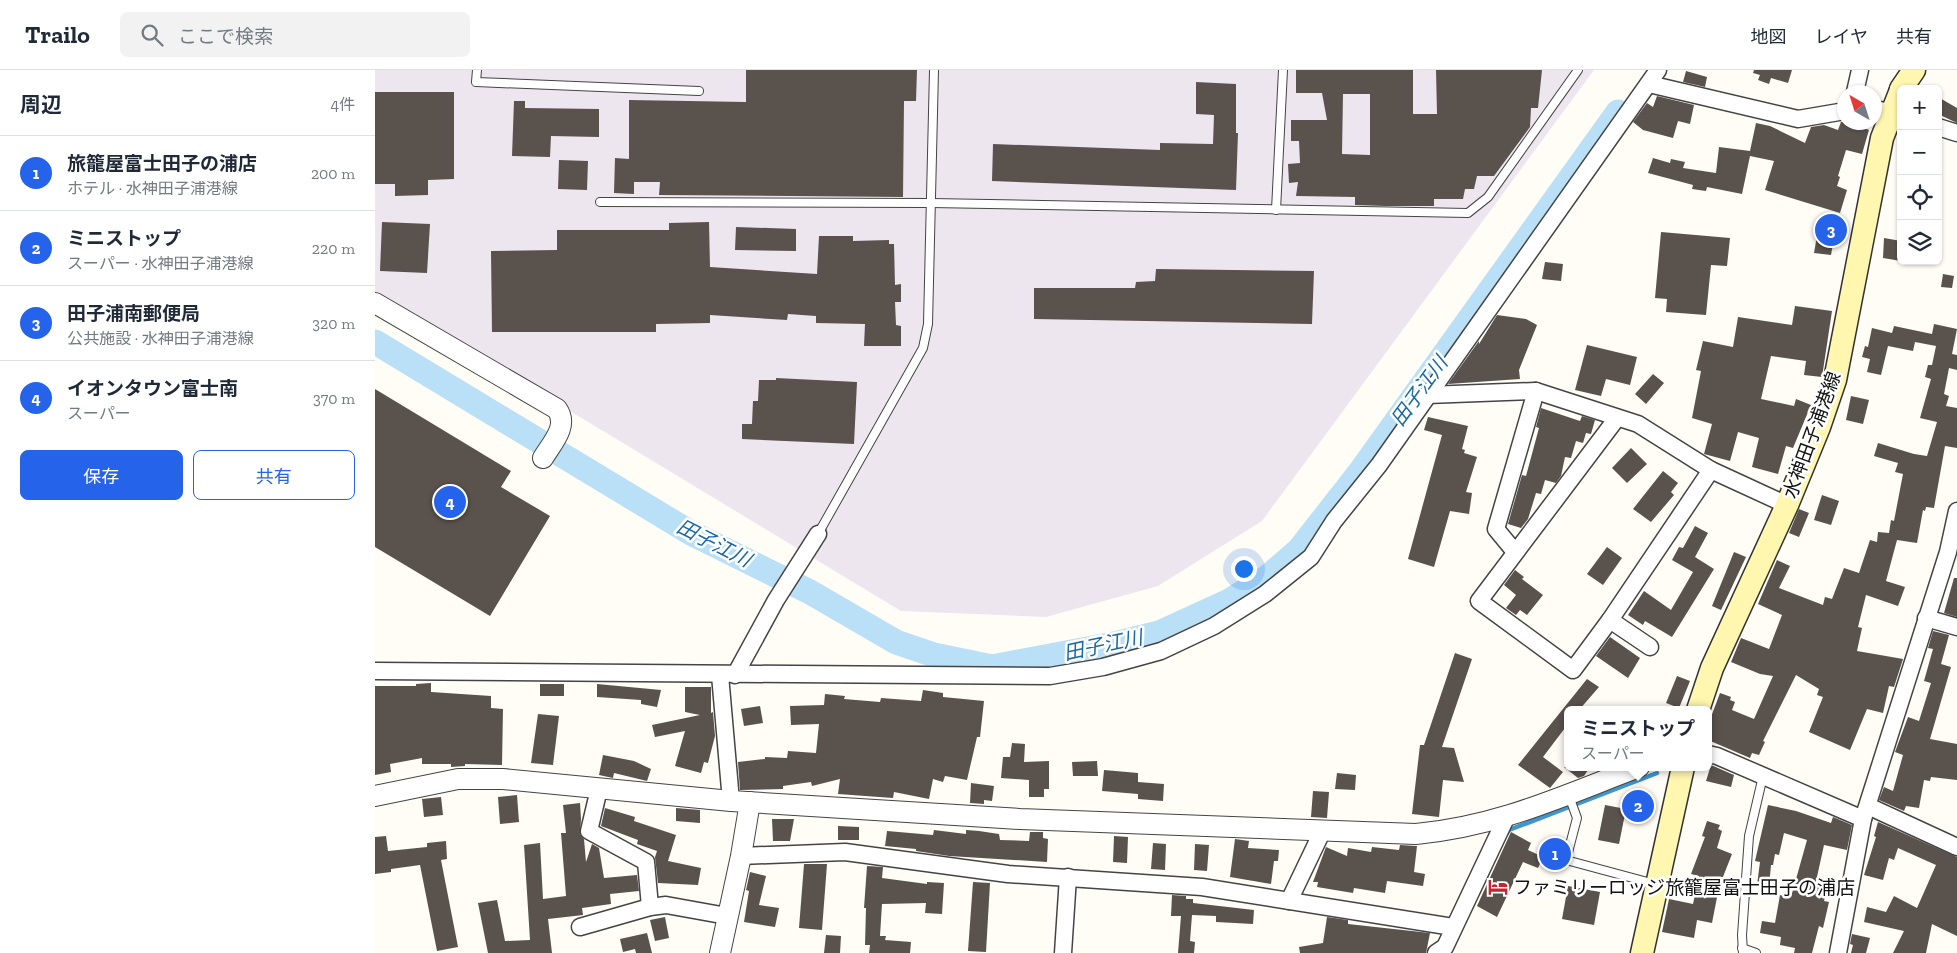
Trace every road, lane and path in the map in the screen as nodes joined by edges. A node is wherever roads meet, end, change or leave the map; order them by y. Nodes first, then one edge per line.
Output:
1 (477, 70) edge
2 (934, 70) edge
3 (1283, 70) edge
4 (1578, 70) edge
5 (1658, 70) edge
6 (1860, 70) edge
7 (1915, 70) edge
8 (1649, 84) junction
9 (1857, 85) edge
10 (1904, 85) edge
11 (699, 91) dead end
12 (1897, 97) edge
13 (1837, 112) edge
14 (1889, 112) edge
15 (1942, 128) edge
16 (1957, 133) edge
17 (599, 202) dead end
18 (931, 203) junction
19 (1276, 210) junction
20 (375, 303) edge
21 (1535, 391) junction
22 (1427, 395) junction
23 (1617, 418) junction
24 (543, 458) dead end
25 (1711, 470) junction
26 (1787, 505) junction
27 (1957, 512) edge
28 (818, 534) joint
29 (1515, 552) junction
30 (1953, 553) edge
31 (1926, 618) junction
32 (1610, 620) junction
33 (1957, 627) edge
34 (1649, 646) dead end
35 (375, 671) edge
36 (727, 675) junction
37 (1698, 706) edge
38 (1712, 755) edge
39 (1631, 771) edge
40 (1682, 771) edge
41 (1763, 776) junction
42 (599, 789) junction
43 (375, 796) edge
44 (740, 802) junction
45 (1572, 802) junction
46 (1865, 813) junction
47 (1506, 818) junction
48 (1322, 832) junction
49 (1957, 847) edge
50 (741, 856) junction
51 (1067, 877) junction
52 (1657, 884) junction
53 (1289, 901) junction
54 (649, 907) junction
55 (727, 916) junction
56 (580, 927) dead end
57 (1453, 927) junction
58 (1743, 951) edge
59 (720, 953) edge
60 (1063, 953) edge
61 (1437, 953) edge
62 (1642, 953) edge
63 (1756, 953) edge
64 (1838, 953) edge

1 - 11 lane
2 - 18 lane
3 - 19 lane
4 - 19 lane
5 - 8 street
6 - 9 street
7 - 10 main road, 水神田子浦港線
8 - 13 street
8 - 22 street
12 - 14 main road, 水神田子浦港線
14 - 26 main road, 水神田子浦港線
15 - 16 street
17 - 18 lane
18 - 19 lane
18 - 28 lane
20 - 24 street
21 - 22 street
21 - 23 street
21 - 29 street
22 - 36 street
23 - 25 street
23 - 29 street
25 - 26 street
25 - 32 street
26 - 37 main road, 水神田子浦港線
27 - 30 street
28 - 36 street
29 - 32 street
30 - 31 street
31 - 33 street
31 - 46 street
32 - 34 street
35 - 36 street
36 - 44 street
38 - 41 street
39 - 45 street
40 - 52 main road
41 - 46 street
41 - 58 lane
42 - 43 street
42 - 44 street
42 - 54 street
44 - 48 street
44 - 50 street
45 - 47 street
45 - 52 lane
46 - 49 street
46 - 64 street
47 - 48 street
47 - 57 street
48 - 53 street
50 - 51 street
50 - 55 street
51 - 53 street
51 - 60 street
52 - 62 main road
53 - 57 street
54 - 55 street
54 - 56 street
55 - 59 street
57 - 61 street
58 - 63 lane

